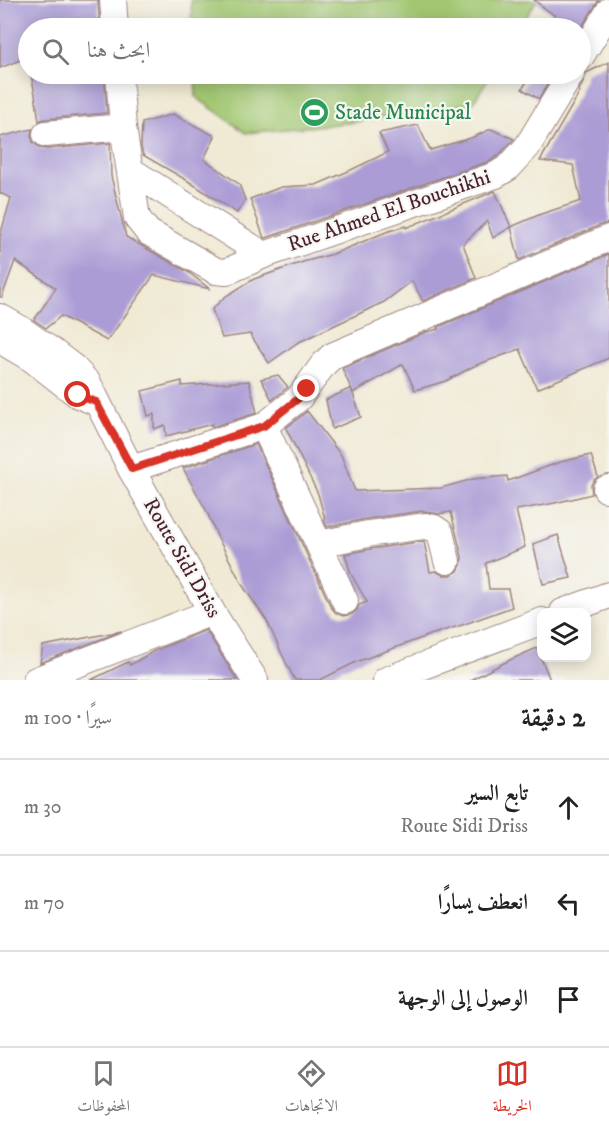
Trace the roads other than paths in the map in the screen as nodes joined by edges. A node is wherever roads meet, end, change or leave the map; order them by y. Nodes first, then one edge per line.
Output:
1 (113, 0) edge
2 (609, 11) edge
3 (114, 18) edge
4 (591, 40) edge
5 (120, 84) edge
6 (565, 84) edge
7 (123, 127) junction
8 (46, 134) dead end
9 (130, 170) junction
10 (609, 238) edge
11 (264, 255) junction
12 (0, 317) edge
13 (0, 340) edge
14 (96, 402) junction
15 (264, 426) junction
16 (132, 469) junction
17 (319, 544) junction
18 (447, 561) dead end
19 (609, 595) edge
20 (345, 601) dead end
21 (575, 608) edge
22 (212, 612) junction
23 (537, 623) edge
24 (36, 680) edge
25 (255, 680) edge
26 (386, 680) edge

1 - 3 street
2 - 4 street
5 - 7 street, Rue Ahmed El Bouchikhi
6 - 11 street, Rue Ahmed El Bouchikhi
7 - 8 street
7 - 9 street, Rue Ahmed El Bouchikhi
9 - 11 street, Rue Ahmed El Bouchikhi
9 - 11 street, Rue Ahmed El Bouchikhi
10 - 15 street
12 - 14 street, Route Sidi Driss
13 - 14 street
14 - 16 street, Route Sidi Driss
15 - 16 street
15 - 17 street
16 - 22 street, Route Sidi Driss
17 - 18 street
17 - 20 street
19 - 21 street
22 - 24 street
22 - 25 street, Route Sidi Driss
23 - 26 street

